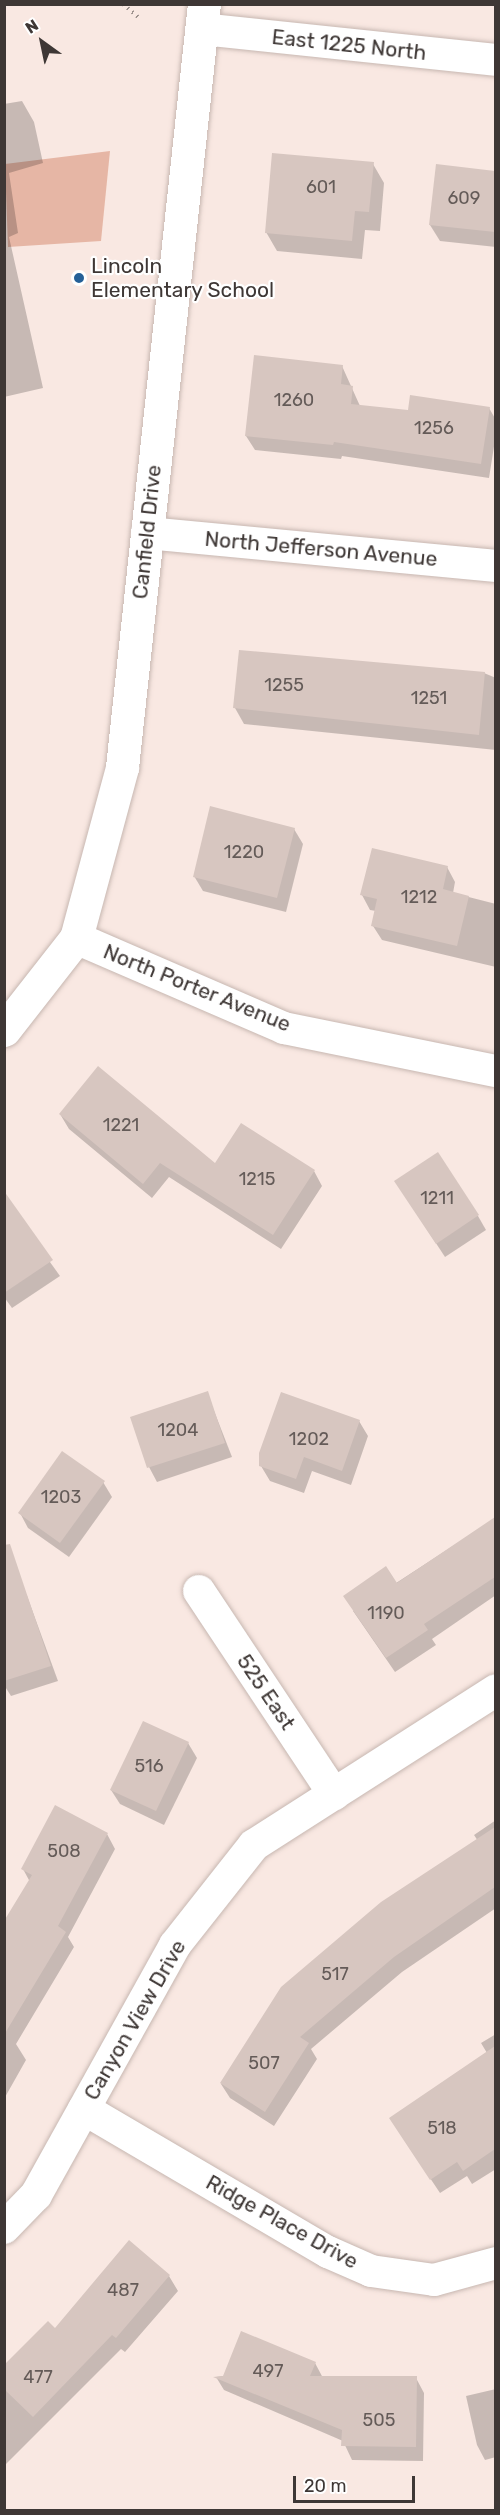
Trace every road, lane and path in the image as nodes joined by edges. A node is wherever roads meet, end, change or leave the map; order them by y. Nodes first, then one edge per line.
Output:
1 (123, 4) edge
2 (203, 17) edge
3 (140, 19) dead end
4 (495, 60) edge
5 (147, 533) junction
6 (495, 566) edge
7 (76, 938) junction
8 (4, 1030) edge
9 (495, 1071) edge
10 (199, 1591) dead end
11 (495, 1690) edge
12 (334, 1794) junction
13 (84, 2109) junction
14 (4, 2229) edge
15 (495, 2263) edge

1 - 3 path
2 - 4 street, East 1225 North
2 - 5 street, Canfield Drive
5 - 6 street, North Jefferson Avenue
5 - 7 street, Canfield Drive
7 - 8 street, Canfield Drive
7 - 9 street, North Porter Avenue
10 - 12 street, 525 East
11 - 12 street, Canyon View Drive
12 - 13 street, Canyon View Drive
13 - 14 street, Canyon View Drive
13 - 15 street, Ridge Place Drive

